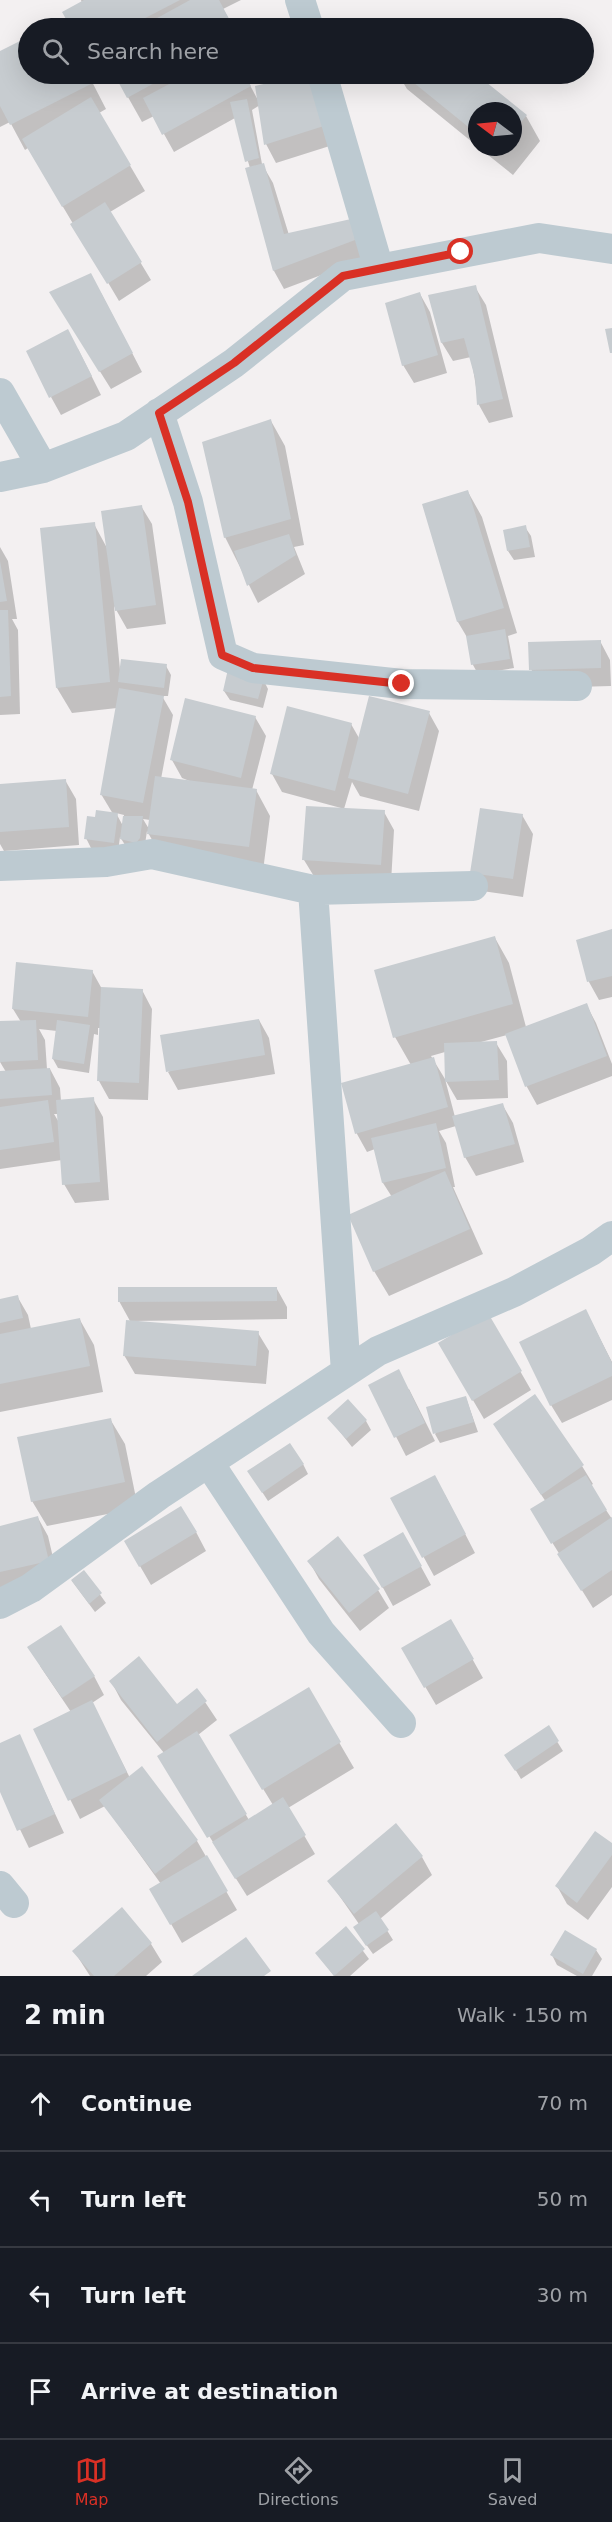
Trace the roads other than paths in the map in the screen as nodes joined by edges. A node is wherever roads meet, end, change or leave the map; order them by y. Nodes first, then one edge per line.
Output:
1 (300, 0) edge
2 (306, 18) edge
3 (325, 84) edge
4 (612, 249) edge
5 (379, 269) junction
6 (0, 393) edge
7 (159, 413) junction
8 (43, 468) junction
9 (0, 477) edge
10 (577, 686) dead end
11 (0, 866) edge
12 (473, 886) dead end
13 (314, 890) junction
14 (612, 1236) edge
15 (346, 1372) junction
16 (208, 1463) junction
17 (0, 1604) edge
18 (400, 1723) dead end

1 - 2 street
3 - 5 street
4 - 5 street
5 - 7 street
6 - 8 street
7 - 8 street
7 - 10 street
8 - 9 street
11 - 13 street
12 - 13 street
13 - 15 street
14 - 15 street
15 - 16 street
16 - 17 street
16 - 18 street

